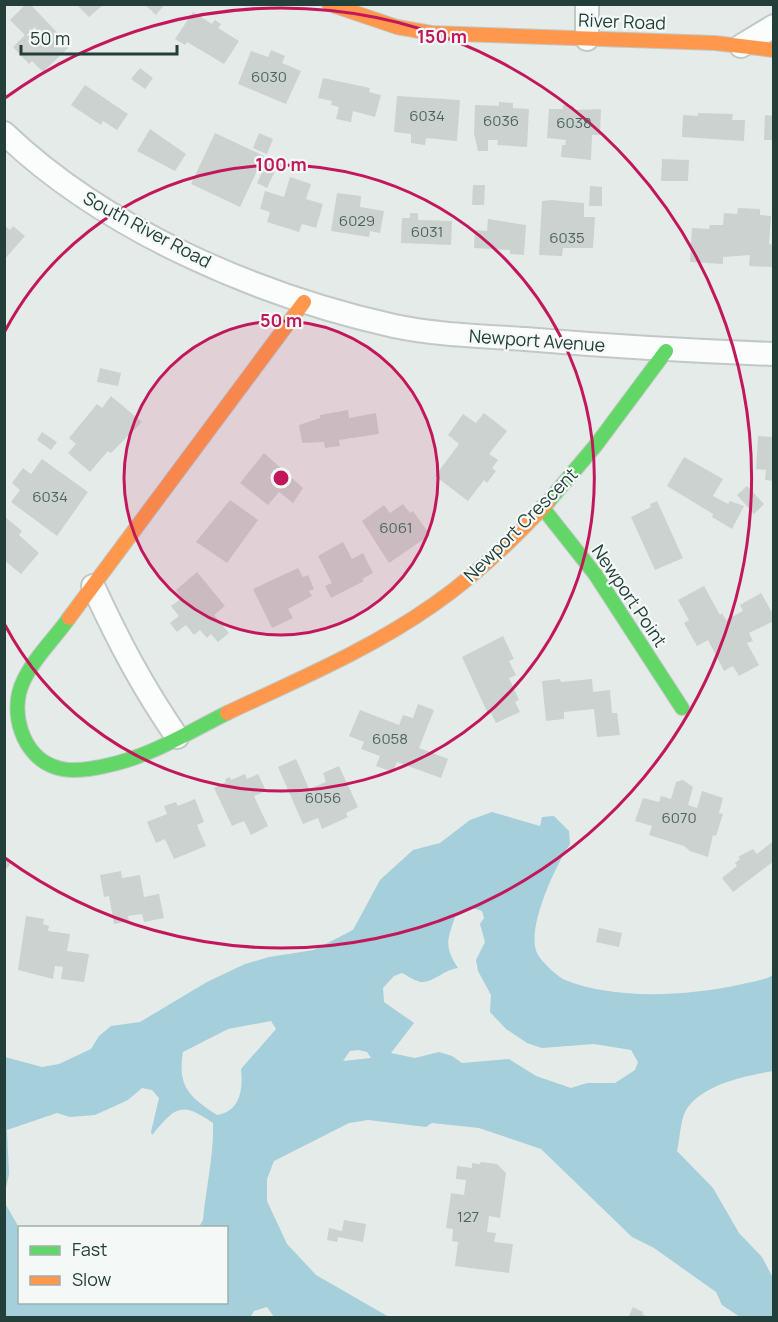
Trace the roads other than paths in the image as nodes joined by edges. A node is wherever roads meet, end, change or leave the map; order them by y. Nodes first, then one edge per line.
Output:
1 (329, 4) edge
2 (587, 4) edge
3 (774, 26) edge
4 (587, 39) junction
5 (741, 46) junction
6 (774, 50) edge
7 (4, 133) edge
8 (304, 302) junction
9 (666, 351) junction
10 (774, 354) edge
11 (542, 507) junction
12 (93, 586) junction
13 (682, 708) dead end
14 (177, 736) junction

1 - 4 street, River Road
2 - 4 street
3 - 5 street
4 - 5 street, River Road
5 - 6 street, River Road
7 - 8 street, South River Road
8 - 9 street, Newport Avenue
8 - 12 street, Newport Crescent
9 - 10 street, Newport Avenue
9 - 11 street, Newport Crescent
11 - 13 street, Newport Point
11 - 14 street, Newport Crescent
12 - 14 street
12 - 14 street, Newport Crescent

